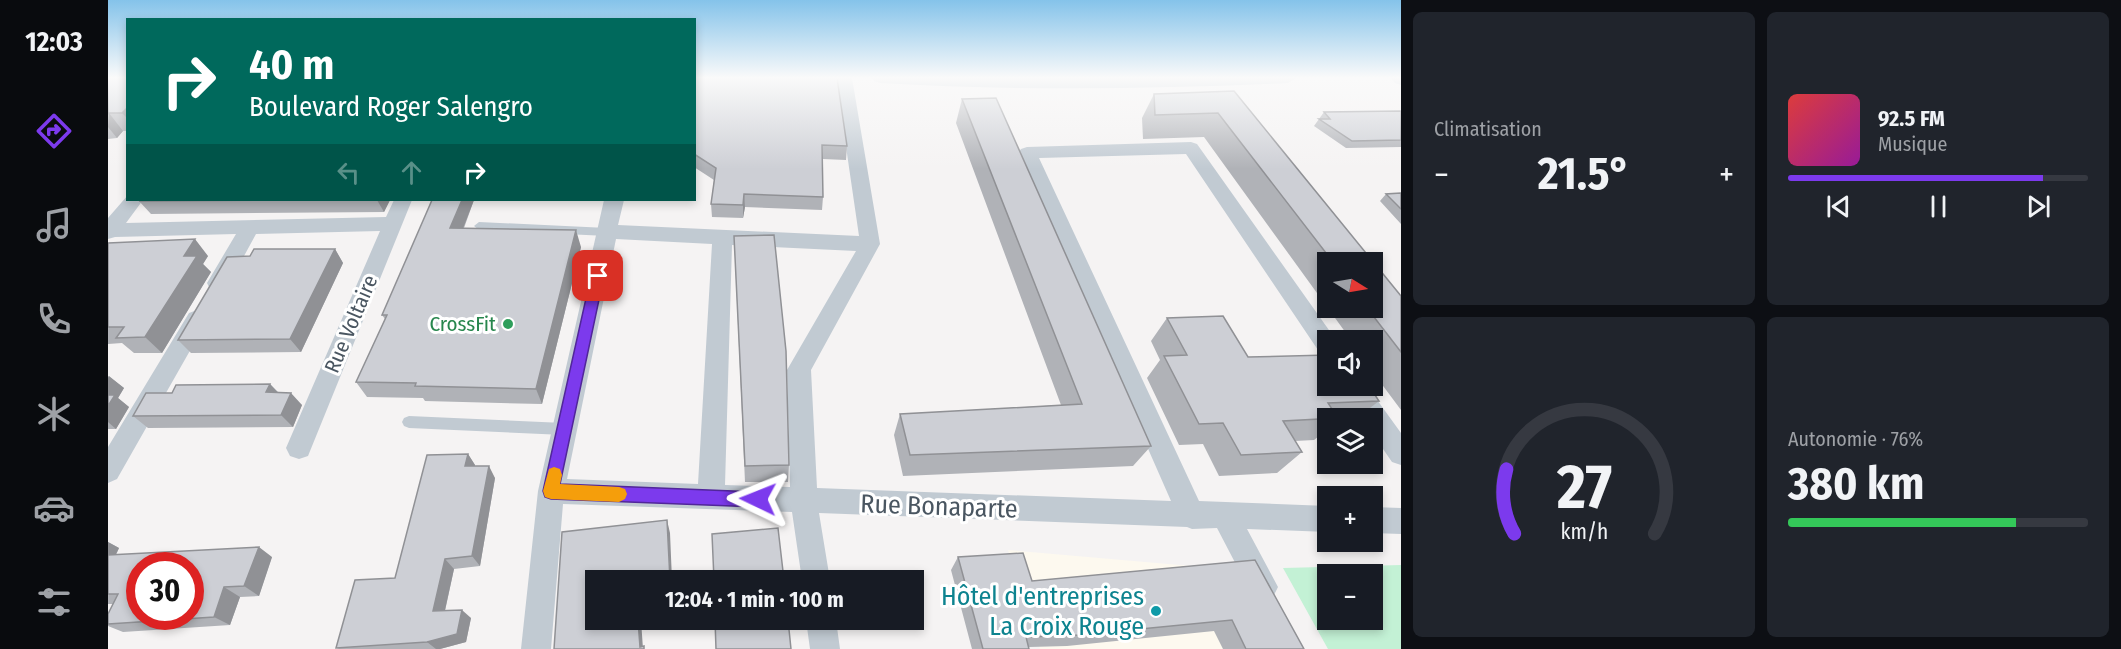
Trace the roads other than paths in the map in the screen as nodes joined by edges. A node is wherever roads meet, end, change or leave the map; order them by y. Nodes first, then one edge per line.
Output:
1 (849, 108) edge
2 (132, 201) edge
3 (402, 201) edge
4 (614, 201) edge
5 (392, 224) junction
6 (479, 226) edge
7 (250, 227) junction
8 (109, 231) edge
9 (607, 232) junction
10 (722, 239) junction
11 (870, 244) junction
12 (1317, 331) edge
13 (1361, 396) edge
14 (409, 422) dead end
15 (564, 429) junction
16 (299, 448) dead end
17 (1401, 454) edge
18 (108, 471) edge
19 (551, 491) junction
20 (711, 498) junction
21 (804, 501) junction
22 (1192, 516) junction
23 (1226, 517) junction
24 (1317, 519) edge
25 (1383, 520) edge
26 (1401, 521) edge
27 (814, 570) edge
28 (1274, 609) edge
29 (822, 630) edge
30 (536, 649) edge
31 (825, 649) edge

1 - 11 street
2 - 8 street
3 - 5 street, Rue Voltaire
4 - 9 street
5 - 7 street
5 - 16 street, Rue Voltaire
6 - 9 lane
7 - 8 street
7 - 18 street
9 - 10 street
9 - 15 street
10 - 11 street
10 - 20 street
11 - 21 street
12 - 22 street
13 - 17 street
14 - 15 lane
15 - 19 street
19 - 20 street, Rue Bonaparte
19 - 30 street
20 - 21 street, Rue Bonaparte
21 - 22 street, Rue Bonaparte
21 - 27 street
22 - 23 street, Rue Bonaparte
23 - 24 street, Rue Bonaparte
23 - 28 street
25 - 26 street
29 - 31 street

